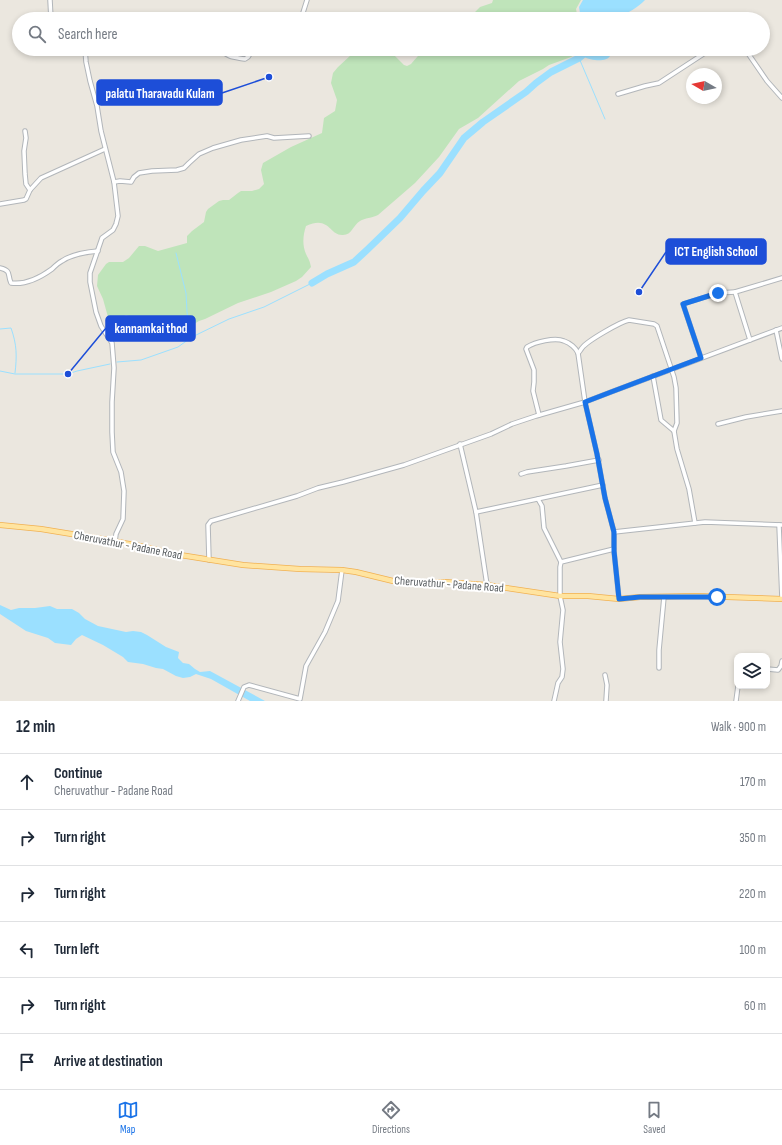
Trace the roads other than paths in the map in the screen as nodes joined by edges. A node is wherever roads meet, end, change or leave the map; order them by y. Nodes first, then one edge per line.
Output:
1 (50, 0) edge
2 (307, 0) edge
3 (51, 12) edge
4 (303, 12) edge
5 (85, 56) edge
6 (227, 56) edge
7 (249, 56) edge
8 (700, 56) edge
9 (750, 56) edge
10 (618, 94) dead end
11 (782, 98) edge
12 (25, 131) dead end
13 (310, 136) dead end
14 (105, 149) junction
15 (114, 182) junction
16 (30, 190) junction
17 (0, 204) edge
18 (98, 251) junction
19 (0, 268) edge
20 (782, 278) edge
21 (735, 292) junction
22 (782, 328) edge
23 (776, 330) junction
24 (750, 340) junction
25 (578, 354) junction
26 (701, 358) junction
27 (782, 359) edge
28 (672, 369) junction
29 (653, 376) junction
30 (585, 402) junction
31 (782, 411) edge
32 (539, 415) junction
33 (718, 424) dead end
34 (674, 431) junction
35 (460, 444) junction
36 (599, 460) junction
37 (521, 474) dead end
38 (603, 485) junction
39 (538, 499) junction
40 (476, 512) junction
41 (695, 523) junction
42 (0, 525) edge
43 (780, 525) edge
44 (614, 532) junction
45 (115, 542) junction
46 (614, 549) junction
47 (209, 560) junction
48 (561, 562) junction
49 (342, 570) junction
50 (486, 585) junction
51 (560, 596) junction
52 (664, 598) junction
53 (619, 599) junction
54 (782, 599) edge
55 (782, 661) edge
56 (659, 668) dead end
57 (770, 669) edge
58 (605, 676) dead end
59 (738, 689) edge
60 (238, 700) edge
61 (554, 701) edge
62 (606, 701) edge
63 (736, 701) edge

1 - 3 street
2 - 4 street
5 - 14 street
6 - 7 street
8 - 10 street
9 - 11 street
12 - 16 street
13 - 15 street
14 - 15 street
14 - 16 street
15 - 18 street
16 - 17 street
18 - 19 street
18 - 45 street
20 - 21 street
21 - 24 street
21 - 26 street
22 - 23 street
23 - 24 street
23 - 27 street
24 - 26 street
25 - 28 street
25 - 30 street
25 - 32 street
26 - 28 street
28 - 29 street
28 - 34 street
29 - 30 street
29 - 34 street
30 - 32 street
30 - 36 street
31 - 33 street
32 - 35 street
34 - 41 street
35 - 40 street
35 - 47 street
36 - 37 street
36 - 38 street
38 - 39 street
38 - 44 street
39 - 40 street
39 - 48 street
40 - 50 street
41 - 43 street
41 - 44 street
42 - 45 main road, Cheruvathur - Padane Road
43 - 54 street
44 - 46 street
45 - 47 main road, Cheruvathur - Padane Road
46 - 48 street
46 - 53 street
47 - 49 main road, Cheruvathur - Padane Road
48 - 51 street
49 - 50 main road, Cheruvathur - Padane Road
49 - 60 street
50 - 51 main road, Cheruvathur - Padane Road
51 - 53 main road, Cheruvathur - Padane Road
51 - 61 street
52 - 53 main road, Cheruvathur - Padane Road
52 - 54 main road, Cheruvathur - Padane Road
52 - 56 street
55 - 57 street
58 - 62 street
59 - 63 street

